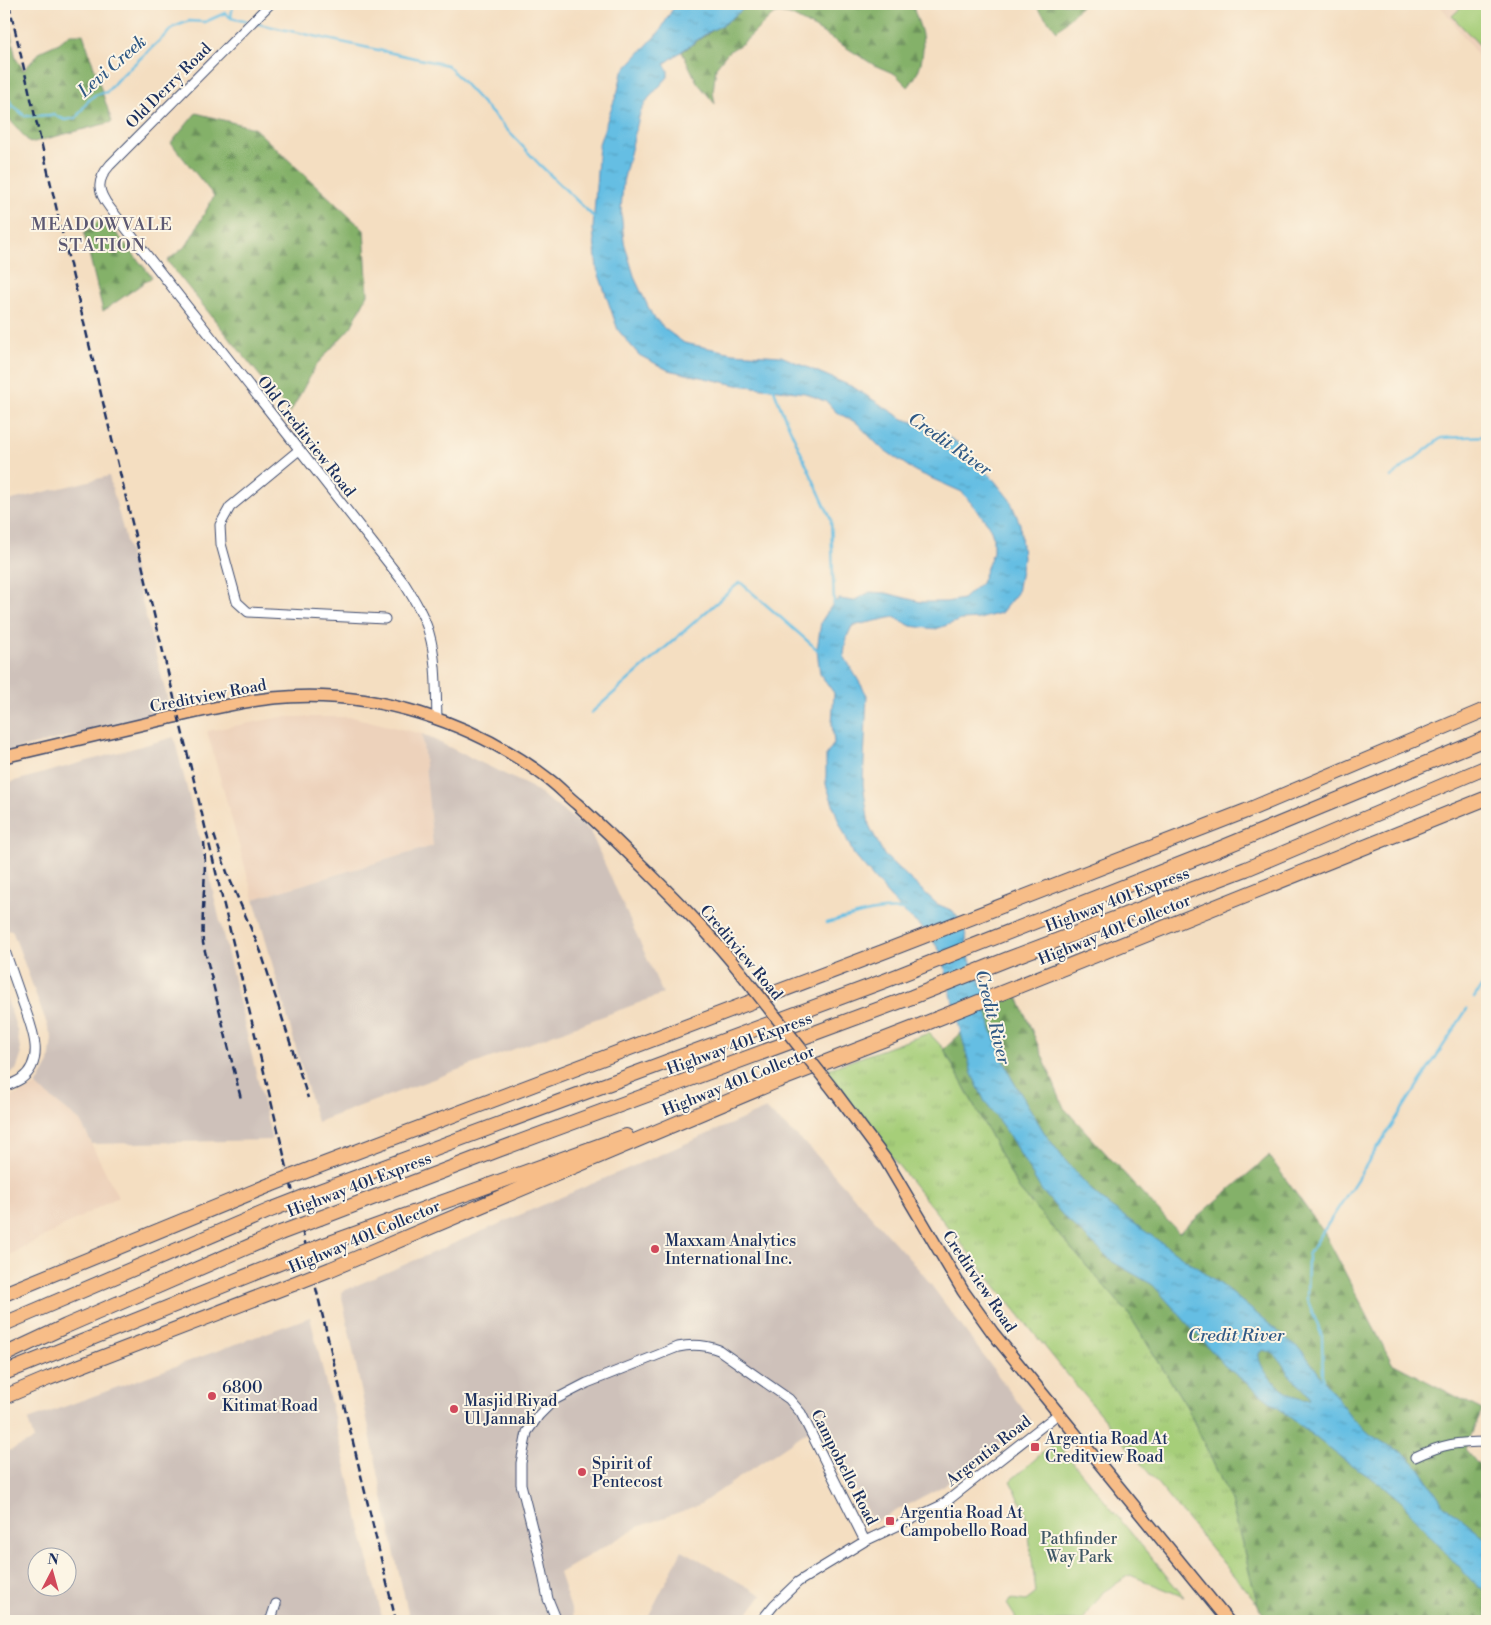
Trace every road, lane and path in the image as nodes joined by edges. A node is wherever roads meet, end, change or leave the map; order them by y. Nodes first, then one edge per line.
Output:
1 (267, 7) edge
2 (100, 193) joint
3 (299, 450) junction
4 (385, 620) dead end
5 (1487, 710) edge
6 (437, 719) junction
7 (1487, 738) edge
8 (4, 757) edge
9 (1487, 767) edge
10 (1487, 797) edge
11 (4, 948) edge
12 (777, 1081) junction
13 (4, 1087) edge
14 (4, 1294) edge
15 (4, 1324) edge
16 (4, 1355) edge
17 (4, 1373) edge
18 (4, 1398) edge
19 (1058, 1414) junction
20 (1487, 1442) edge
21 (1415, 1457) dead end
22 (865, 1541) junction
23 (276, 1604) dead end
24 (269, 1621) edge
25 (557, 1621) edge
26 (761, 1621) edge
27 (1228, 1621) edge

1 - 2 street, Old Derry Road
2 - 3 street, Old Creditview Road
3 - 4 street
3 - 6 street, Old Creditview Road
5 - 14 highway, bridge
6 - 8 main road, Creditview Road
6 - 19 main road, Creditview Road, bridge
7 - 15 highway, Highway 401 Express, bridge
9 - 16 highway, Highway 401 Express, bridge
10 - 12 highway, Highway 401 Collector
11 - 13 street
12 - 17 highway, bridge
12 - 18 highway, Highway 401 Collector, bridge
19 - 22 street, Argentia Road
19 - 27 main road, Creditview Road
20 - 21 street
22 - 25 street, Campobello Road
22 - 26 street, Argentia Road
23 - 24 street

